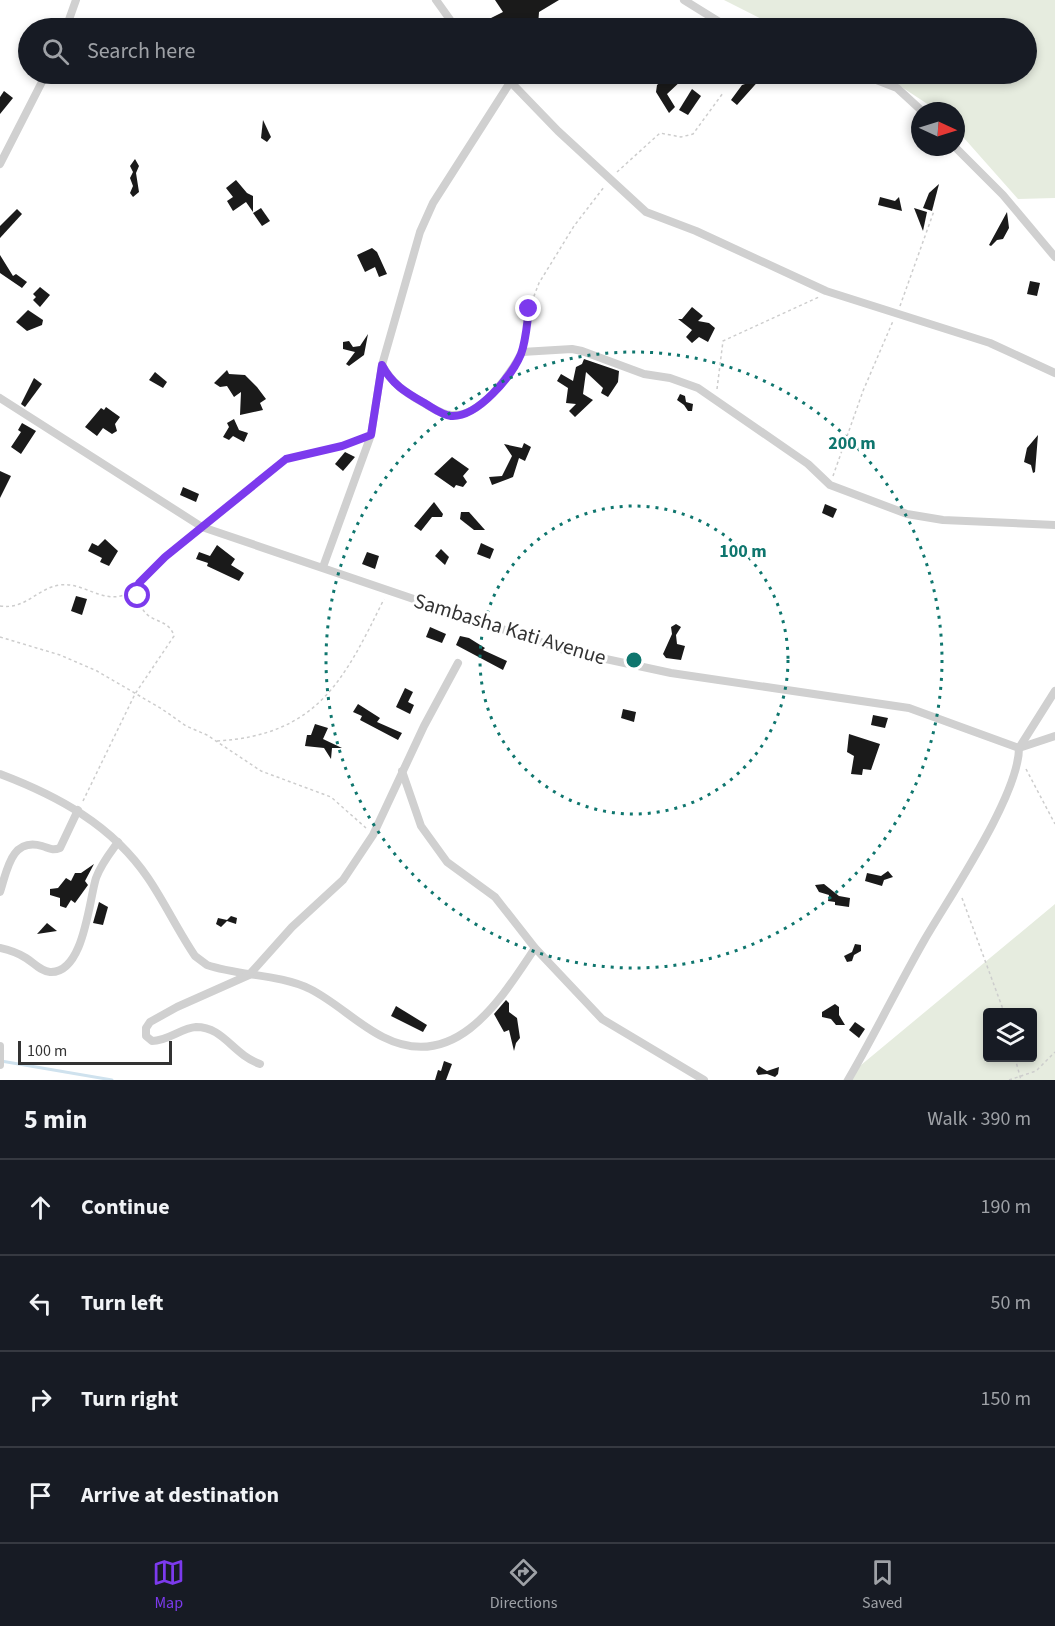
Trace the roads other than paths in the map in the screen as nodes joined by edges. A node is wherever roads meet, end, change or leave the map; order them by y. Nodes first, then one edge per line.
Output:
1 (76, 0) edge
2 (436, 0) edge
3 (684, 0) edge
4 (70, 18) edge
5 (449, 18) edge
6 (713, 18) edge
7 (41, 84) edge
8 (509, 84) edge
9 (514, 84) edge
10 (887, 84) edge
11 (912, 102) edge
12 (965, 156) edge
13 (0, 164) edge
14 (1055, 257) edge
15 (382, 365) junction
16 (1055, 373) edge
17 (0, 398) edge
18 (1055, 525) edge
19 (323, 567) junction
20 (458, 663) dead end
21 (1055, 691) edge
22 (1055, 736) edge
23 (1019, 748) junction
24 (402, 771) junction
25 (0, 774) edge
26 (78, 810) junction
27 (118, 842) junction
28 (0, 892) edge
29 (0, 948) edge
30 (535, 948) junction
31 (249, 975) junction
32 (0, 1046) edge
33 (260, 1064) dead end
34 (0, 1065) edge
35 (704, 1080) edge
36 (848, 1080) edge

1 - 4 street
2 - 5 street
3 - 6 street
7 - 13 street
8 - 15 street
9 - 16 street
10 - 11 street
12 - 14 street
15 - 18 street
15 - 19 street
17 - 19 street, Sambasha Kati Avenue
19 - 23 street, Sambasha Kati Avenue
20 - 24 street
21 - 23 street
22 - 23 street
23 - 36 street
24 - 30 street
24 - 31 street
25 - 26 street
26 - 27 street
26 - 28 street
27 - 29 street
27 - 31 street
30 - 31 street
30 - 35 street
31 - 33 street
32 - 34 street

